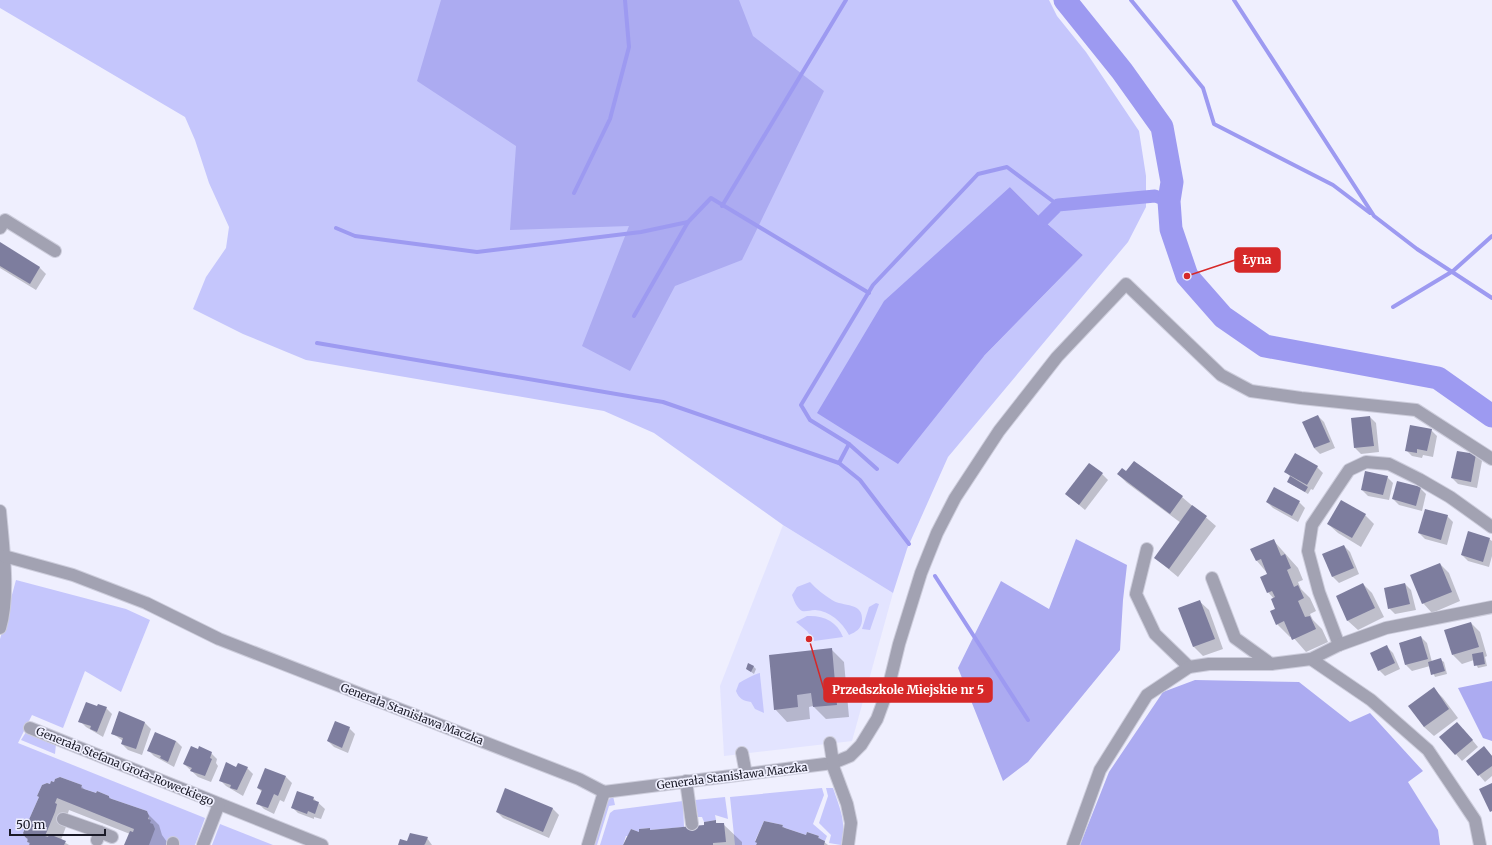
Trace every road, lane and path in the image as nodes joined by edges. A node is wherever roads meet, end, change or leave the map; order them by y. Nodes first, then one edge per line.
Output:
1 (0, 228) edge
2 (55, 251) dead end
3 (1492, 459) edge
4 (0, 511) edge
5 (1492, 527) edge
6 (1147, 549) dead end
7 (4, 556) junction
8 (18, 560) junction
9 (4, 573) junction
10 (1212, 578) dead end
11 (1492, 607) edge
12 (0, 628) edge
13 (1339, 645) junction
14 (1311, 660) junction
15 (1271, 664) junction
16 (1189, 667) junction
17 (30, 728) dead end
18 (830, 743) dead end
19 (742, 752) dead end
20 (833, 764) junction
21 (746, 774) junction
22 (686, 781) junction
23 (604, 792) junction
24 (219, 804) junction
25 (63, 819) dead end
26 (692, 824) dead end
27 (102, 840) edge
28 (203, 845) edge
29 (322, 845) edge
30 (588, 845) edge
31 (848, 845) edge
32 (1073, 845) edge
33 (1480, 845) edge

1 - 2 street
3 - 20 street, Generała Stanisława Maczka
4 - 7 street
5 - 13 street
6 - 16 street
7 - 8 street, Generała Stanisława Maczka
7 - 9 street
8 - 9 street
8 - 23 street, Generała Stanisława Maczka
9 - 12 street
10 - 15 street
11 - 13 street
13 - 14 street
14 - 15 street
14 - 33 street
15 - 16 street
16 - 32 street
17 - 24 street, Generała Stefana Grota-Roweckiego
18 - 20 street
19 - 21 street
20 - 21 street, Generała Stanisława Maczka
20 - 31 street
21 - 22 street, Generała Stanisława Maczka
22 - 23 street, Generała Stanisława Maczka
22 - 26 street
23 - 30 street
24 - 28 street, Generała Stefana Grota-Roweckiego
24 - 29 street, Generała Stefana Grota-Roweckiego
25 - 27 street

